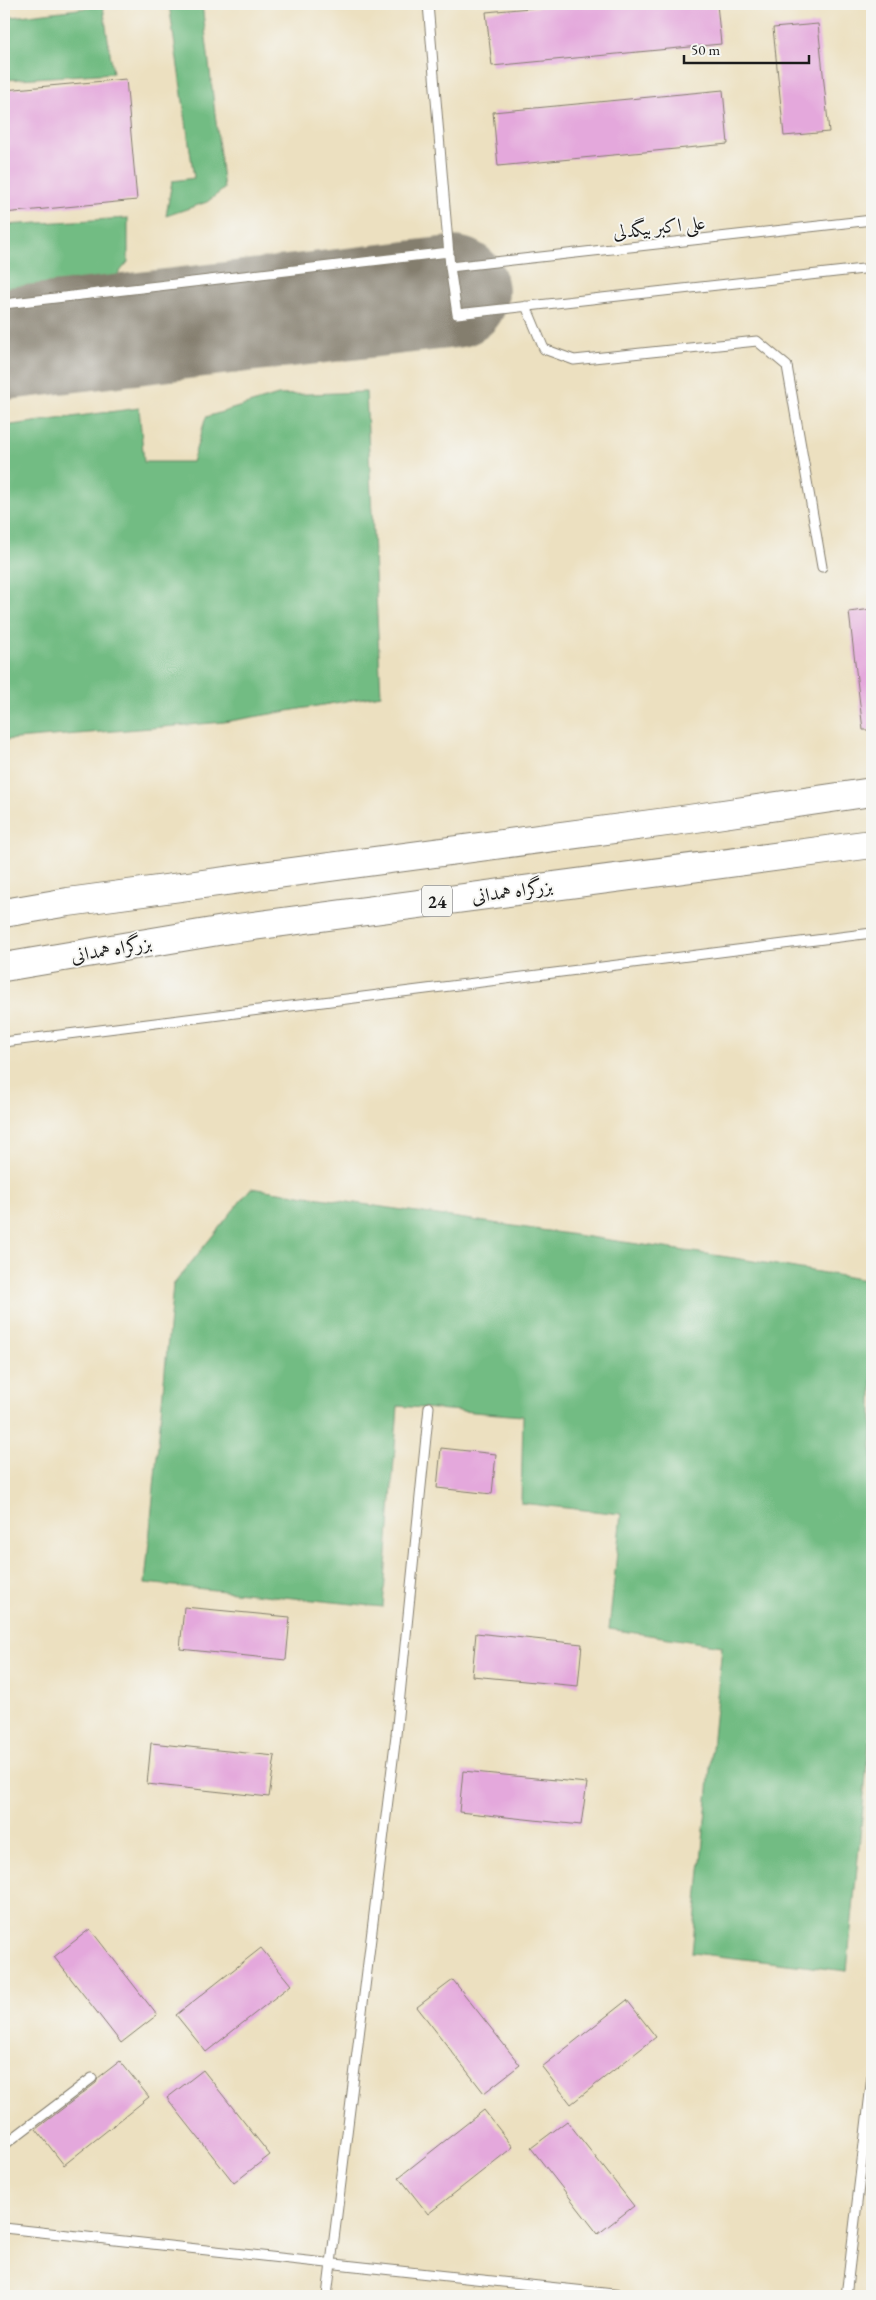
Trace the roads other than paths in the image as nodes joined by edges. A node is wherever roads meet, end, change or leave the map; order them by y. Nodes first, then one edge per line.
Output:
1 (428, 4) edge
2 (872, 220) edge
3 (449, 252) junction
4 (450, 267) junction
5 (872, 268) edge
6 (4, 304) edge
7 (526, 306) junction
8 (822, 567) dead end
9 (872, 792) edge
10 (872, 844) edge
11 (4, 913) edge
12 (872, 932) edge
13 (4, 967) edge
14 (4, 1042) edge
15 (429, 1407) dead end
16 (872, 2076) edge
17 (92, 2078) dead end
18 (4, 2145) edge
19 (4, 2228) edge
20 (331, 2264) junction
21 (327, 2296) edge
22 (632, 2296) edge
23 (846, 2296) edge

1 - 3 lane
2 - 4 lane, علی اکبر بیگدلی
3 - 4 lane
3 - 6 lane
4 - 7 lane
5 - 7 lane
7 - 8 lane
9 - 11 highway
10 - 13 highway, بزرگراه همدانی / 24
12 - 14 lane
15 - 20 lane
16 - 23 lane
17 - 18 lane
19 - 20 lane
20 - 21 lane
20 - 22 lane

